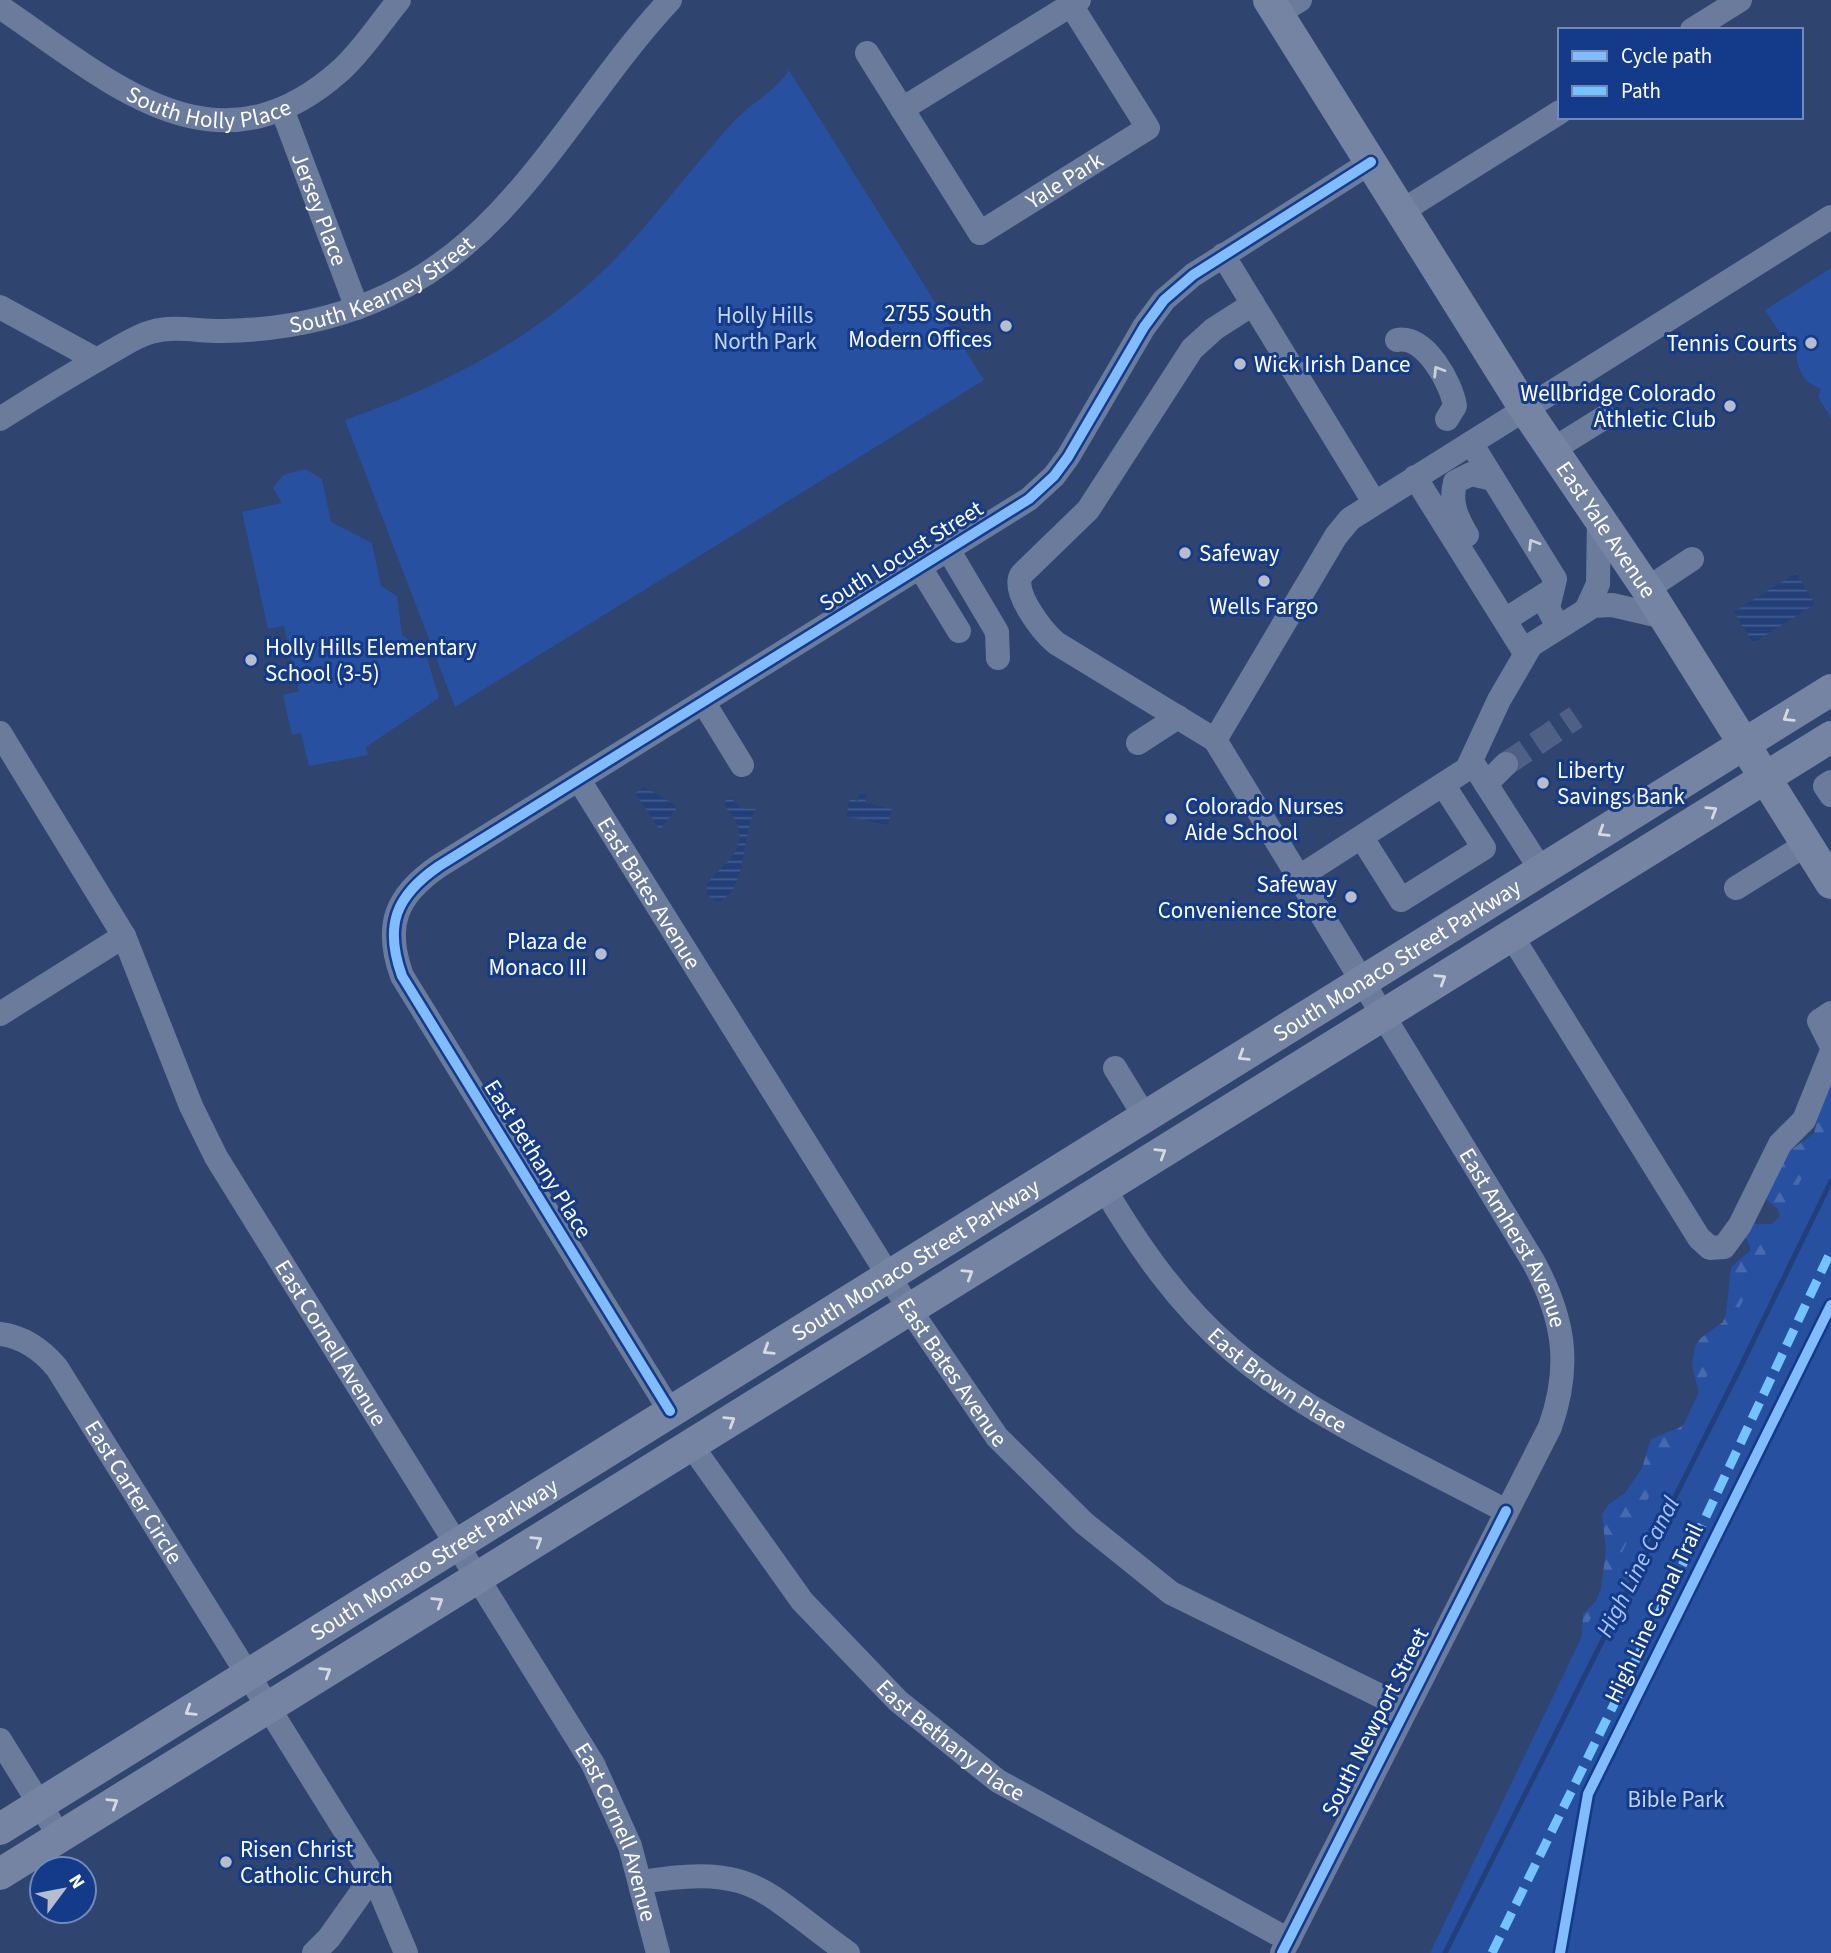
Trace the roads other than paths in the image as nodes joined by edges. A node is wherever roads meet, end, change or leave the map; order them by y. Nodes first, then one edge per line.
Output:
1 (399, 0) edge
2 (670, 0) edge
3 (1740, 0) edge
4 (1075, 3) edge
5 (1282, 5) edge
6 (0, 7) edge
7 (1695, 28) edge
8 (867, 53) dead end
9 (282, 109) junction
10 (902, 109) junction
11 (1558, 113) edge
12 (1371, 162) junction
13 (1402, 211) junction
14 (1831, 217) edge
15 (1223, 255) junction
16 (1253, 304) junction
17 (0, 307) edge
18 (357, 308) junction
19 (1397, 340) dead end
20 (97, 360) junction
21 (1525, 409) junction
22 (1605, 418) dead end
23 (0, 419) edge
24 (1447, 419) dead end
25 (1471, 443) junction
26 (1552, 450) junction
27 (1415, 477) junction
28 (1493, 479) junction
29 (1374, 502) junction
30 (1600, 518) junction
31 (1692, 559) dead end
32 (933, 561) junction
33 (1647, 589) junction
34 (1552, 590) junction
35 (1490, 597) junction
36 (1587, 608) junction
37 (1664, 617) junction
38 (1505, 621) junction
39 (961, 624) dead end
40 (1558, 627) junction
41 (1525, 653) junction
42 (998, 658) dead end
43 (1831, 690) edge
44 (699, 706) junction
45 (1178, 718) junction
46 (0, 733) edge
47 (1831, 737) edge
48 (1215, 740) junction
49 (1138, 743) dead end
50 (1744, 744) junction
51 (1472, 762) junction
52 (734, 764) dead end
53 (1506, 764) tunnel mouth
54 (1765, 778) junction
55 (579, 780) junction
56 (1831, 782) edge
57 (1486, 783) junction
58 (1444, 786) junction
59 (1831, 795) edge
60 (1504, 811) junction
61 (1472, 830) junction
62 (1362, 838) junction
63 (1821, 859) edge
64 (1541, 870) junction
65 (1299, 877) junction
66 (1736, 888) dead end
67 (395, 922) joint
68 (1511, 935) junction
69 (124, 936) junction
70 (1363, 981) junction
71 (1831, 1013) edge
72 (0, 1014) edge
73 (1383, 1015) junction
74 (1831, 1045) edge
75 (1831, 1054) edge
76 (1115, 1068) dead end
77 (1145, 1118) junction
78 (1104, 1188) junction
79 (889, 1276) junction
80 (910, 1310) junction
81 (0, 1334) edge
82 (670, 1411) junction
83 (691, 1445) junction
84 (1506, 1511) junction
85 (458, 1544) junction
86 (479, 1577) junction
87 (247, 1675) junction
88 (268, 1707) junction
89 (1405, 1708) junction
90 (0, 1740) edge
91 (40, 1804) junction
92 (0, 1829) edge
93 (60, 1837) junction
94 (0, 1874) edge
95 (373, 1875) junction
96 (641, 1882) junction
97 (1286, 1946) edge
98 (314, 1953) edge
99 (405, 1953) edge
100 (658, 1953) edge
101 (848, 1953) edge

1 - 9 street, South Holly Place
2 - 18 street, South Kearney Street
3 - 7 street
4 - 10 street, Yale Park
4 - 10 street, Yale Park
5 - 12 main road, East Yale Avenue
6 - 9 street, South Holly Place
8 - 10 street, Yale Park
9 - 18 street, Jersey Place
11 - 13 street
12 - 13 main road, East Yale Avenue
12 - 15 street, South Locust Street
13 - 21 main road, East Yale Avenue
14 - 21 street
15 - 16 street
15 - 32 street, South Locust Street
16 - 29 street
16 - 45 street
17 - 20 street
18 - 20 street, South Kearney Street
24 -> 19 street
20 - 23 street, South Kearney Street
21 - 25 street
21 - 26 main road, East Yale Avenue
22 - 26 street
25 - 27 street
25 - 28 street
26 - 30 main road, East Yale Avenue
27 - 29 street
27 - 35 street
34 -> 28 street
28 - 35 street
29 - 48 street
30 - 33 main road, East Yale Avenue
30 - 36 street
31 - 33 street
32 - 39 street
32 - 42 street
32 - 44 street, South Locust Street
33 - 37 main road, East Yale Avenue
34 - 38 street
34 - 40 street
35 - 38 street
36 - 37 street
36 - 40 street
37 - 50 main road, East Yale Avenue
38 - 41 street
40 - 41 street
41 - 51 street
43 -> 50 main road, South Monaco Street Parkway
44 - 52 street
44 - 55 street, South Locust Street
45 - 48 street
45 - 49 street
46 - 69 street, East Cornell Avenue
47 - 54 main road, South Monaco Street Parkway
48 - 65 street, East Amherst Avenue
50 - 54 main road, East Yale Avenue
50 -> 64 main road, South Monaco Street Parkway
51 - 57 street
51 - 58 street
53 - 57 street
54 - 63 main road, East Yale Avenue
68 -> 54 main road, South Monaco Street Parkway
55 - 67 street, South Locust Street
55 - 79 street, East Bates Avenue
56 - 59 street
57 - 60 street
58 - 61 street
58 - 62 street
60 - 61 street
60 - 64 street
61 - 62 street
62 - 65 street
63 - 66 street
64 - 70 main road, South Monaco Street Parkway
65 - 70 street, East Amherst Avenue
67 - 82 street, East Bethany Place
73 -> 68 main road, South Monaco Street Parkway
68 - 75 street
69 - 72 street
69 - 85 street, East Cornell Avenue
70 - 73 street, East Amherst Avenue
70 -> 77 main road, South Monaco Street Parkway
71 - 74 street
78 -> 73 main road, South Monaco Street Parkway
73 - 84 street, East Amherst Avenue
76 - 77 street
77 - 79 main road, South Monaco Street Parkway
80 -> 78 main road, South Monaco Street Parkway
78 - 84 street, East Brown Place
79 - 80 street, East Bates Avenue
79 -> 82 main road, South Monaco Street Parkway
83 -> 80 main road, South Monaco Street Parkway
80 - 89 street, East Bates Avenue
81 - 87 street, East Carter Circle
82 - 85 main road, South Monaco Street Parkway
86 -> 83 main road, South Monaco Street Parkway
83 - 97 street, East Bethany Place
84 - 89 street, South Newport Street
85 - 86 street, East Cornell Avenue
85 - 87 main road, South Monaco Street Parkway
88 -> 86 main road, South Monaco Street Parkway
86 - 96 street, East Cornell Avenue
87 - 88 street, East Carter Circle
87 -> 91 main road, South Monaco Street Parkway
93 -> 88 main road, South Monaco Street Parkway
88 - 95 street, East Carter Circle
89 - 97 street, South Newport Street
90 - 91 street
91 - 92 main road, South Monaco Street Parkway
91 - 93 street
93 - 94 main road, South Monaco Street Parkway
95 - 98 street
95 - 99 street, East Carter Circle
96 - 100 street, East Cornell Avenue
96 - 101 street

